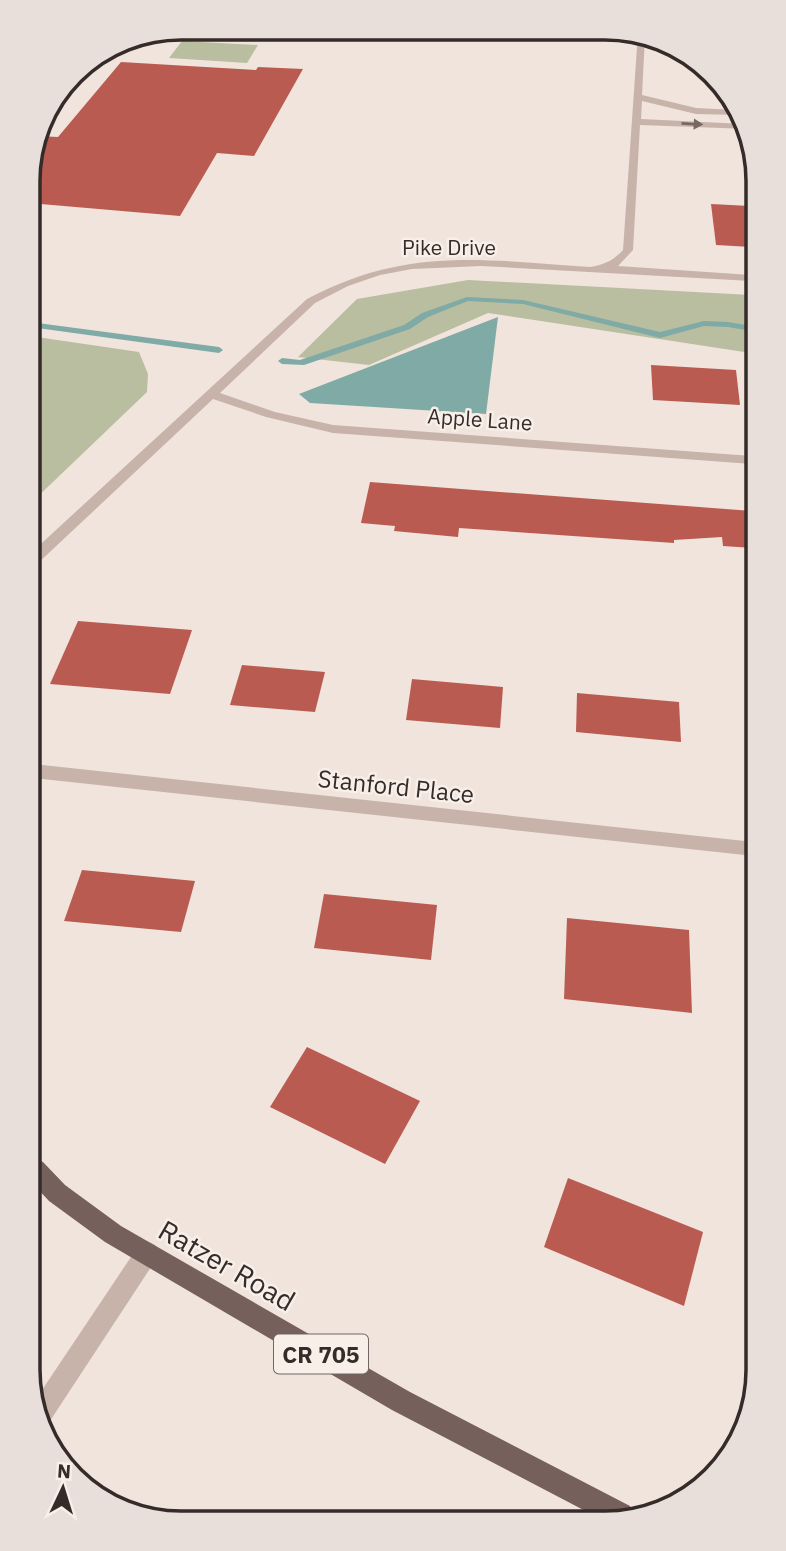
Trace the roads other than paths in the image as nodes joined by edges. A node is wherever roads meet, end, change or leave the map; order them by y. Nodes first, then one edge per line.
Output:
1 (640, 45) edge
2 (638, 97) junction
3 (727, 113) edge
4 (637, 122) junction
5 (734, 126) edge
6 (604, 268) junction
7 (746, 278) edge
8 (210, 394) junction
9 (746, 460) edge
10 (41, 554) edge
11 (40, 772) edge
12 (745, 848) edge
13 (40, 1176) edge
14 (147, 1253) junction
15 (46, 1407) edge
16 (611, 1511) edge

1 - 2 street
2 - 3 street
2 - 4 street
4 -> 5 street
4 - 6 street
6 - 7 street, Pike Drive
6 - 8 street, Pike Drive
8 - 9 street, Apple Lane
8 - 10 street, Pike Drive
11 - 12 street, Stanford Place
13 - 14 main road, Ratzer Road / CR 705
14 - 15 street
14 - 16 main road, Ratzer Road / CR 705

